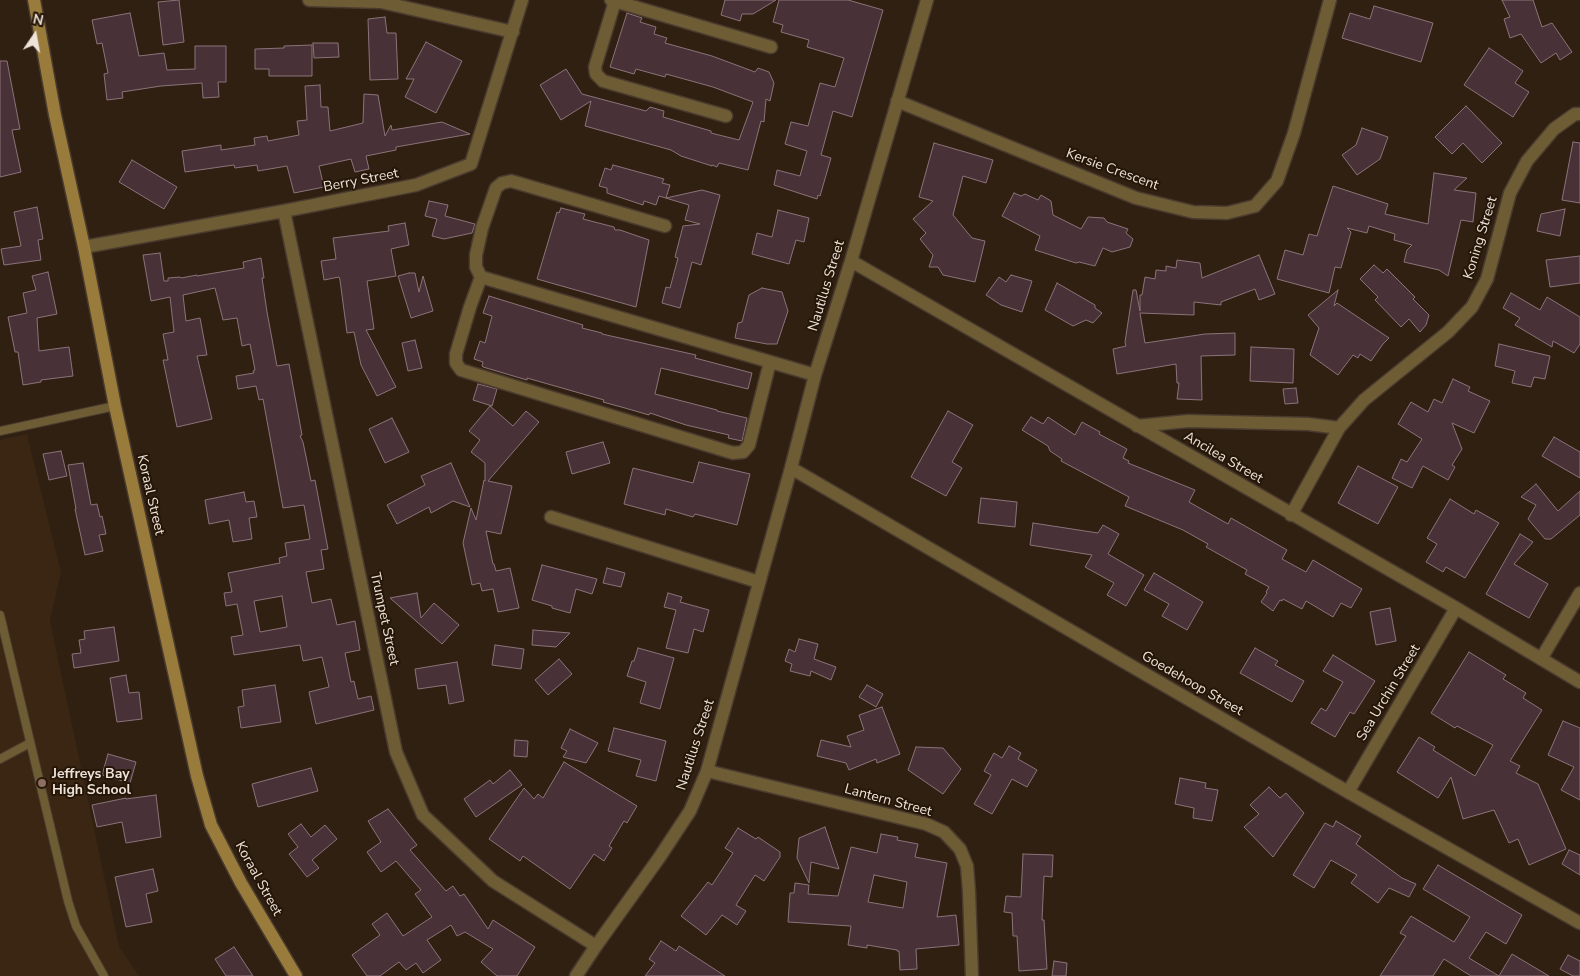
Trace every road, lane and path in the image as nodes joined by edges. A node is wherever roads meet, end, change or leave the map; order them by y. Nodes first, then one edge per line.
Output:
1 (34, 0) edge
2 (309, 0) edge
3 (522, 0) edge
4 (927, 0) edge
5 (1330, 0) edge
6 (613, 1) edge
7 (513, 32) junction
8 (771, 47) dead end
9 (897, 101) junction
10 (1580, 114) edge
11 (726, 116) dead end
12 (284, 211) junction
13 (665, 226) dead end
14 (84, 247) junction
15 (850, 261) junction
16 (481, 277) junction
17 (770, 362) junction
18 (815, 375) junction
19 (115, 406) junction
20 (1137, 426) junction
21 (1339, 428) junction
22 (0, 431) edge
23 (791, 468) junction
24 (1291, 514) junction
25 (551, 517) dead end
26 (759, 582) junction
27 (1580, 593) edge
28 (1456, 608) junction
29 (0, 615) edge
30 (1541, 659) junction
31 (1580, 682) edge
32 (30, 744) junction
33 (0, 759) edge
34 (707, 770) junction
35 (1348, 792) junction
36 (1580, 923) edge
37 (596, 946) junction
38 (104, 976) edge
39 (296, 976) edge
40 (576, 976) edge
41 (972, 976) edge

1 - 14 street, Koraal Street
2 - 7 street
3 - 7 street, Berry Street
4 - 9 street, Nautilus Street
5 - 9 street, Kersie Crescent
6 - 8 street
6 - 11 street
7 - 12 street, Berry Street
9 - 15 street, Nautilus Street
10 - 21 street, Koning Street
12 - 14 street, Berry Street
12 - 37 street, Trumpet Street
13 - 16 street
14 - 19 street, Koraal Street
15 - 18 street, Nautilus Street
15 - 20 street, Ancilea Street
16 - 17 street
16 - 17 street
17 - 18 street
18 - 23 street, Nautilus Street
19 - 22 lane
19 - 39 street, Koraal Street
20 - 21 street
20 - 24 street, Ancilea Street
21 - 24 street, Koning Street
23 - 26 street, Nautilus Street
23 - 35 street, Goedehoop Street
24 - 28 street, Ancilea Street
25 - 26 street
26 - 34 street, Nautilus Street
27 - 30 street
28 - 30 street, Ancilea Street
28 - 35 street, Sea Urchin Street
29 - 32 lane
30 - 31 street, Ancilea Street
32 - 33 lane
32 - 38 lane
34 - 37 street, Nautilus Street
34 - 41 street, Lantern Street
35 - 36 street, Goedehoop Street
37 - 40 street, Nautilus Street

